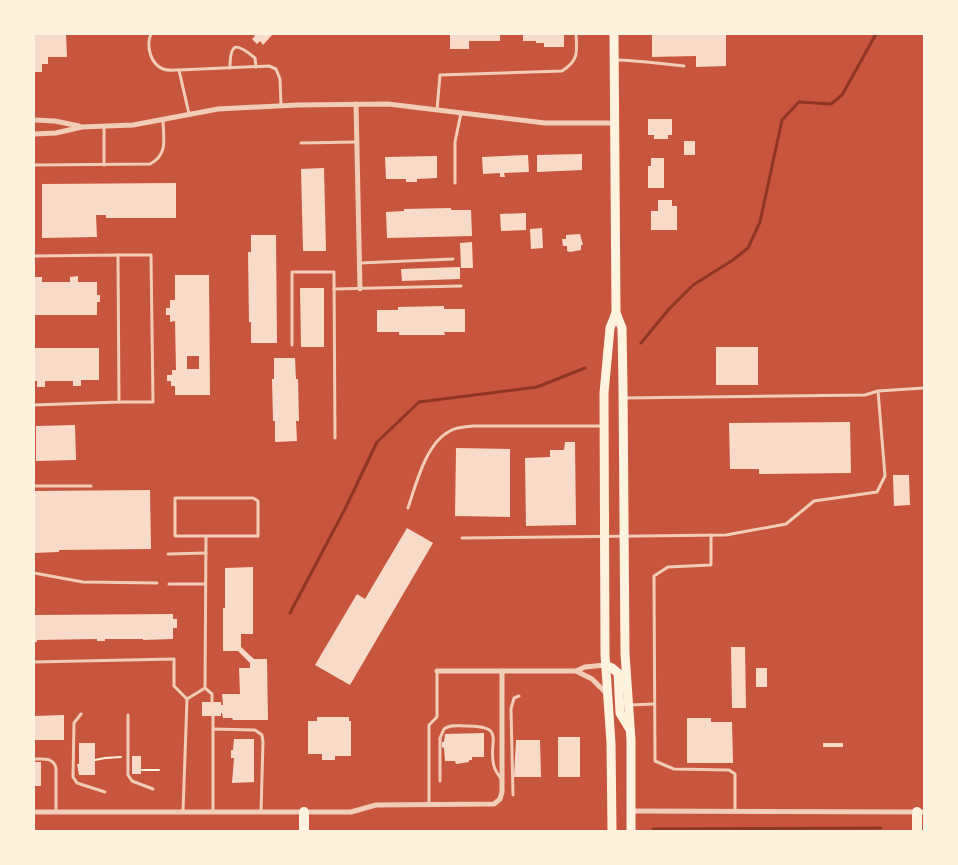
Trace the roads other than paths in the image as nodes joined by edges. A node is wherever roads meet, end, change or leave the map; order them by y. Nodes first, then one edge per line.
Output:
1 (151, 34) edge
2 (576, 34) edge
3 (614, 34) edge
4 (615, 60) junction
5 (684, 66) dead end
6 (256, 67) junction
7 (230, 68) junction
8 (180, 70) junction
9 (356, 104) junction
10 (281, 105) junction
11 (437, 110) junction
12 (461, 112) junction
13 (189, 114) junction
14 (163, 119) junction
15 (34, 120) edge
16 (615, 123) junction
17 (104, 126) junction
18 (82, 127) junction
19 (34, 134) edge
20 (357, 142) junction
21 (301, 143) dead end
22 (34, 165) edge
23 (104, 165) junction
24 (455, 183) dead end
25 (118, 255) junction
26 (34, 256) edge
27 (453, 259) dead end
28 (359, 263) junction
29 (461, 286) dead end
30 (360, 289) junction
31 (334, 290) junction
32 (616, 314) junction
33 (292, 345) dead end
34 (924, 388) edge
35 (878, 391) junction
36 (624, 398) junction
37 (119, 402) junction
38 (34, 405) edge
39 (604, 426) junction
40 (335, 438) dead end
41 (34, 486) edge
42 (91, 486) dead end
43 (408, 508) dead end
44 (624, 535) junction
45 (711, 535) junction
46 (604, 536) junction
47 (206, 537) junction
48 (462, 538) dead end
49 (206, 553) junction
50 (168, 554) dead end
51 (34, 574) edge
52 (157, 583) dead end
53 (169, 584) dead end
54 (205, 584) junction
55 (34, 662) edge
56 (605, 665) junction
57 (437, 671) joint
58 (502, 671) junction
59 (576, 671) junction
60 (205, 688) junction
61 (607, 694) junction
62 (518, 696) dead end
63 (186, 699) junction
64 (212, 702) dead end
65 (654, 704) junction
66 (628, 705) junction
67 (81, 714) dead end
68 (128, 715) dead end
69 (213, 716) dead end
70 (213, 729) junction
71 (630, 730) junction
72 (34, 759) edge
73 (502, 780) junction
74 (440, 781) dead end
75 (153, 789) dead end
76 (105, 792) dead end
77 (513, 795) dead end
78 (429, 804) junction
79 (631, 810) junction
80 (34, 812) edge
81 (56, 812) junction
82 (184, 812) junction
83 (213, 812) junction
84 (261, 812) junction
85 (304, 812) junction
86 (735, 812) junction
87 (920, 812) edge
88 (304, 831) edge
89 (612, 831) edge
90 (631, 831) edge
91 (917, 831) edge

1 - 8 lane
2 - 11 lane
3 - 4 main road
4 - 5 lane
4 - 16 main road
6 - 7 lane
6 - 7 lane
6 - 10 lane
7 - 8 lane
8 - 13 lane
9 - 10 street
9 - 11 street
9 - 20 street
10 - 13 street
11 - 12 street
12 - 16 street
12 - 24 lane
13 - 14 street
14 - 17 street
14 - 23 lane
15 - 18 street
16 - 32 main road
17 - 18 street
17 - 23 lane
18 - 19 street
20 - 21 lane
20 - 28 street
22 - 23 lane
25 - 26 lane
25 - 37 lane
25 - 37 lane
27 - 28 lane
28 - 30 street
29 - 30 lane
30 - 31 lane
31 - 33 lane
31 - 40 lane
32 - 36 main road
32 - 39 main road
34 - 35 lane
35 - 36 lane
35 - 45 lane
36 - 44 main road
37 - 38 lane
39 - 43 lane
39 - 46 main road
41 - 42 lane
44 - 45 lane
44 - 46 lane
44 - 66 main road
45 - 65 lane
46 - 48 lane
46 - 56 main road
47 - 47 lane
47 - 49 lane
49 - 50 lane
49 - 54 lane
51 - 52 lane
53 - 54 lane
54 - 60 lane
55 - 63 lane
56 - 59 street
56 - 61 main road
56 - 71 main road
57 - 58 street
57 - 78 lane
58 - 59 street
58 - 73 street
59 - 61 street
60 - 63 lane
60 - 64 lane
61 - 89 main road
62 - 77 lane
63 - 82 lane
65 - 66 lane
65 - 86 lane
66 - 71 main road
67 - 76 lane
68 - 75 lane
69 - 70 lane
70 - 83 lane
70 - 84 lane
71 - 79 main road
72 - 81 lane
73 - 74 lane
73 - 78 street
78 - 85 street
79 - 86 street
79 - 90 main road
80 - 81 street
81 - 82 street
82 - 83 street
83 - 84 street
84 - 85 street
85 - 88 main road
86 - 87 street
87 - 91 main road

